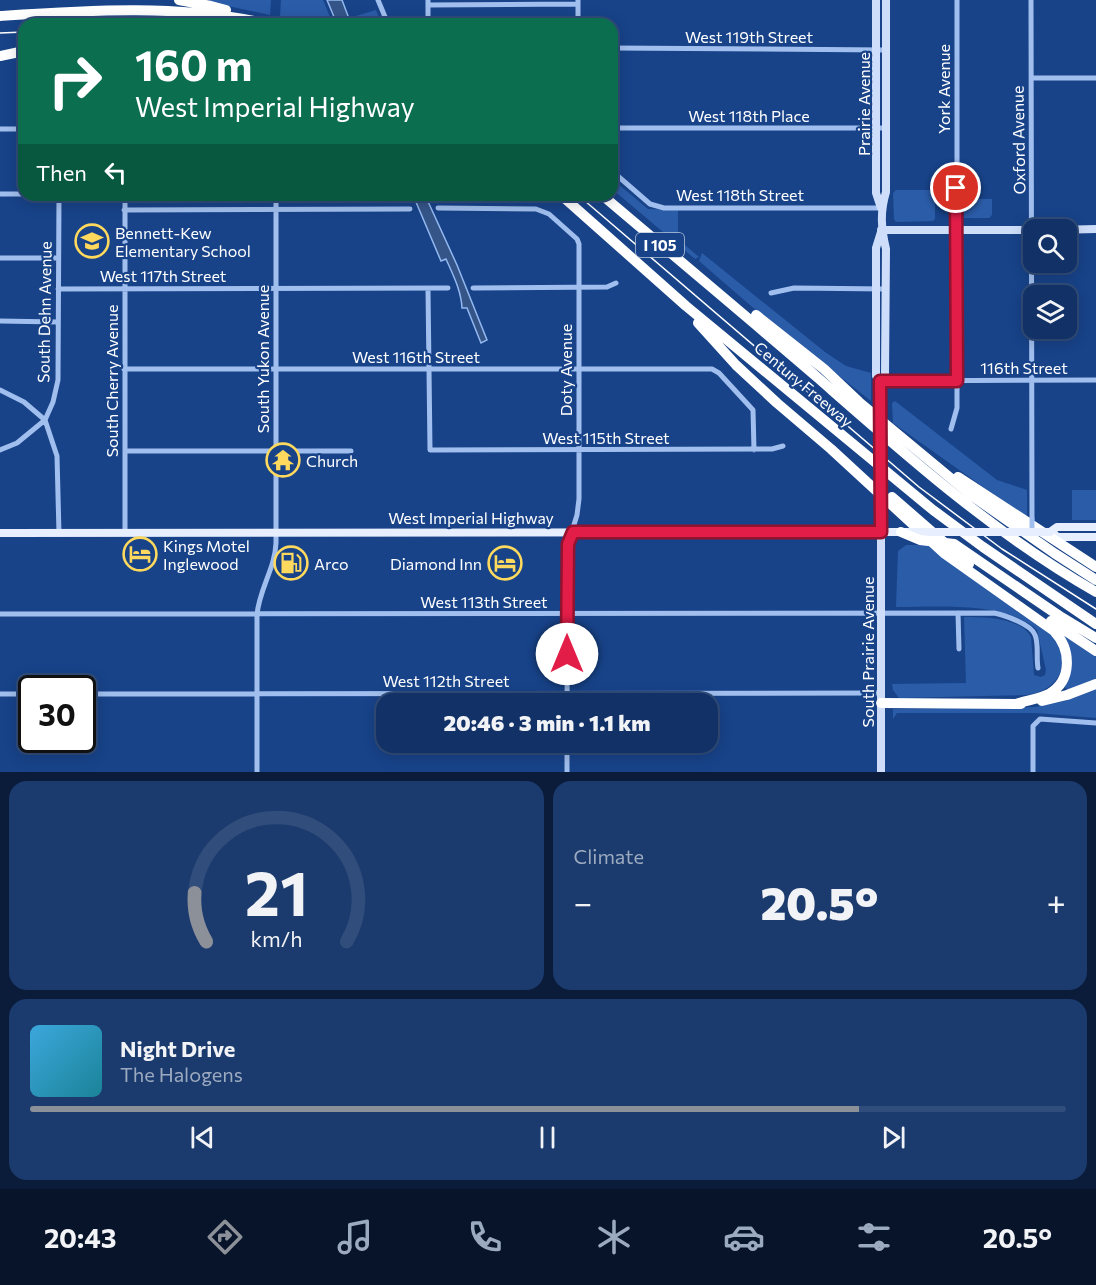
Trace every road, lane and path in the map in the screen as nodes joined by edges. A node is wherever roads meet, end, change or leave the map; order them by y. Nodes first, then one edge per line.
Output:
1 (179, 0) edge
2 (378, 0) edge
3 (876, 0) edge
4 (886, 0) edge
5 (957, 0) edge
6 (1031, 0) edge
7 (428, 2) edge
8 (578, 2) edge
9 (0, 16) edge
10 (240, 18) edge
11 (248, 18) edge
12 (386, 18) edge
13 (428, 18) edge
14 (578, 18) edge
15 (0, 48) edge
16 (618, 48) edge
17 (18, 49) edge
18 (876, 50) junction
19 (886, 50) junction
20 (18, 51) edge
21 (0, 56) edge
22 (1031, 78) junction
23 (1096, 78) edge
24 (618, 128) edge
25 (876, 128) junction
26 (886, 128) junction
27 (0, 129) edge
28 (18, 129) edge
29 (618, 176) edge
30 (0, 194) edge
31 (18, 194) edge
32 (58, 201) edge
33 (124, 201) edge
34 (276, 201) edge
35 (568, 201) edge
36 (609, 201) edge
37 (438, 208) dead end
38 (881, 208) junction
39 (276, 209) junction
40 (410, 209) dead end
41 (124, 210) junction
42 (1033, 219) edge
43 (1077, 229) edge
44 (1096, 229) edge
45 (881, 230) junction
46 (956, 230) junction
47 (1023, 230) edge
48 (0, 258) edge
49 (58, 258) junction
50 (1033, 273) edge
51 (616, 283) dead end
52 (448, 288) dead end
53 (473, 288) dead end
54 (579, 288) junction
55 (58, 289) junction
56 (124, 289) junction
57 (276, 289) junction
58 (428, 289) junction
59 (875, 289) junction
60 (886, 289) junction
61 (719, 292) junction
62 (771, 293) dead end
63 (686, 306) junction
64 (0, 321) edge
65 (58, 322) junction
66 (579, 368) junction
67 (124, 369) junction
68 (276, 369) junction
69 (429, 369) junction
70 (1033, 380) junction
71 (1096, 380) edge
72 (880, 381) junction
73 (957, 381) junction
74 (0, 390) edge
75 (45, 420) junction
76 (951, 429) dead end
77 (783, 446) dead end
78 (914, 448) junction
79 (831, 449) junction
80 (0, 450) edge
81 (276, 450) junction
82 (579, 450) junction
83 (754, 450) junction
84 (125, 451) junction
85 (351, 451) dead end
86 (1096, 527) edge
87 (125, 532) junction
88 (276, 532) junction
89 (573, 532) junction
90 (881, 532) junction
91 (901, 532) junction
92 (1032, 532) junction
93 (1050, 532) junction
94 (0, 533) edge
95 (59, 533) junction
96 (1096, 537) edge
97 (1096, 567) edge
98 (1096, 580) edge
99 (1096, 591) edge
100 (881, 613) junction
101 (958, 613) junction
102 (0, 614) edge
103 (568, 614) junction
104 (256, 615) junction
105 (1096, 624) edge
106 (1096, 638) edge
107 (959, 649) dead end
108 (1096, 651) edge
109 (1038, 668) dead end
110 (1096, 684) edge
111 (567, 693) edge
112 (0, 694) edge
113 (18, 694) edge
114 (96, 694) edge
115 (256, 694) junction
116 (376, 694) edge
117 (718, 695) edge
118 (881, 698) junction
119 (1016, 704) junction
120 (1096, 723) edge
121 (567, 753) edge
122 (257, 772) edge
123 (567, 772) edge
124 (881, 772) edge
125 (1033, 772) edge

1 - 11 highway
2 - 12 street
3 - 18 main road, Prairie Avenue
4 - 19 main road, Prairie Avenue
5 - 46 street, York Avenue
6 - 22 street, Oxford Avenue
7 - 8 street
7 - 13 street
8 - 14 street
9 - 10 highway
15 - 17 highway
16 - 18 street, West 119th Street
18 - 19 street, West 119th Street
18 - 25 main road, Prairie Avenue
19 - 26 main road, Prairie Avenue
20 - 21 highway
22 - 23 street
22 - 42 street, Oxford Avenue
24 - 25 street, West 118th Place
25 - 26 street, West 118th Place
25 - 38 main road, Prairie Avenue
26 - 38 main road, Prairie Avenue
27 - 28 street
29 - 38 street, West 118th Street
30 - 31 street
32 - 49 street, South Dehn Avenue
33 - 41 street, South Cherry Avenue
34 - 39 street, South Yukon Avenue
35 - 63 highway, Century Freeway / I 105
36 - 61 highway, Century Freeway / I 105
37 - 54 street, Doty Avenue
38 - 45 main road, Prairie Avenue
39 - 40 street
39 - 41 street
39 - 57 street, South Yukon Avenue
41 - 56 street, South Cherry Avenue
43 - 44 main road
45 - 46 main road
45 - 59 main road, Prairie Avenue
45 - 60 main road, Prairie Avenue
46 - 47 main road
46 - 73 street, York Avenue
48 - 49 street
49 - 55 street, South Dehn Avenue
50 - 70 street, Oxford Avenue
51 - 54 street
52 - 58 street, West 117th Street
53 - 54 street
54 - 66 street, Doty Avenue
55 - 56 street, West 117th Street
55 - 65 street, South Dehn Avenue
56 - 57 street, West 117th Street
56 - 67 street, South Cherry Avenue
57 - 58 street, West 117th Street
57 - 68 street, South Yukon Avenue
58 - 69 street
59 - 60 street
59 - 62 street
59 - 72 main road, Prairie Avenue
60 - 72 main road, Prairie Avenue
61 - 78 highway
61 - 99 highway, Century Freeway / I 105
63 - 79 highway
63 - 105 highway, Century Freeway / I 105
64 - 65 street
65 - 75 street, South Dehn Avenue
66 - 69 street, West 116th Street
66 - 82 street, Doty Avenue
66 - 83 street, West 116th Street
67 - 68 street, West 116th Street
67 - 84 street, South Cherry Avenue
68 - 69 street, West 116th Street
68 - 81 street, South Yukon Avenue
69 - 82 street, West 115th Street
70 - 71 street, 116th Street
70 - 73 street, 116th Street
70 - 92 street, Oxford Avenue, bridge
72 - 73 street, 116th Street
72 - 90 main road, Prairie Avenue, bridge
73 - 76 street, York Avenue
74 - 75 street
75 - 80 street
75 - 95 street
77 - 83 street, West 115th Street
78 - 97 highway
78 - 98 highway
79 - 108 highway
79 - 119 highway
81 - 84 street
81 - 85 street
81 - 88 street, South Yukon Avenue
82 - 83 street, West 115th Street
82 - 89 street, Doty Avenue
84 - 87 street, South Cherry Avenue
86 - 93 main road, West Imperial Highway
87 - 88 main road, West Imperial Highway
87 - 95 main road, West Imperial Highway
88 - 89 main road, West Imperial Highway
88 - 104 street, South Yukon Avenue
89 - 90 main road, West Imperial Highway
89 - 103 street, Doty Avenue
90 - 91 main road, West Imperial Highway
90 - 100 main road, South Prairie Avenue
91 - 92 main road, West Imperial Highway, bridge
91 - 106 highway, bridge
92 - 93 main road, West Imperial Highway, bridge
93 - 96 main road, West Imperial Highway
94 - 95 main road, West Imperial Highway
100 - 101 street, West 113th Street
100 - 103 street, West 113th Street
100 - 118 main road, South Prairie Avenue
101 - 107 street
101 - 109 street, West 113th Street
102 - 104 street, West 113th Street
103 - 104 street, West 113th Street
103 - 111 street, Doty Avenue
104 - 115 street, South Yukon Avenue
110 - 119 highway
112 - 113 street
114 - 115 street, West 112th Street
115 - 116 street, West 112th Street
115 - 122 street, South Yukon Avenue
117 - 118 street, West 112th Street
118 - 119 highway
118 - 124 main road, South Prairie Avenue
120 - 125 street
121 - 123 street

